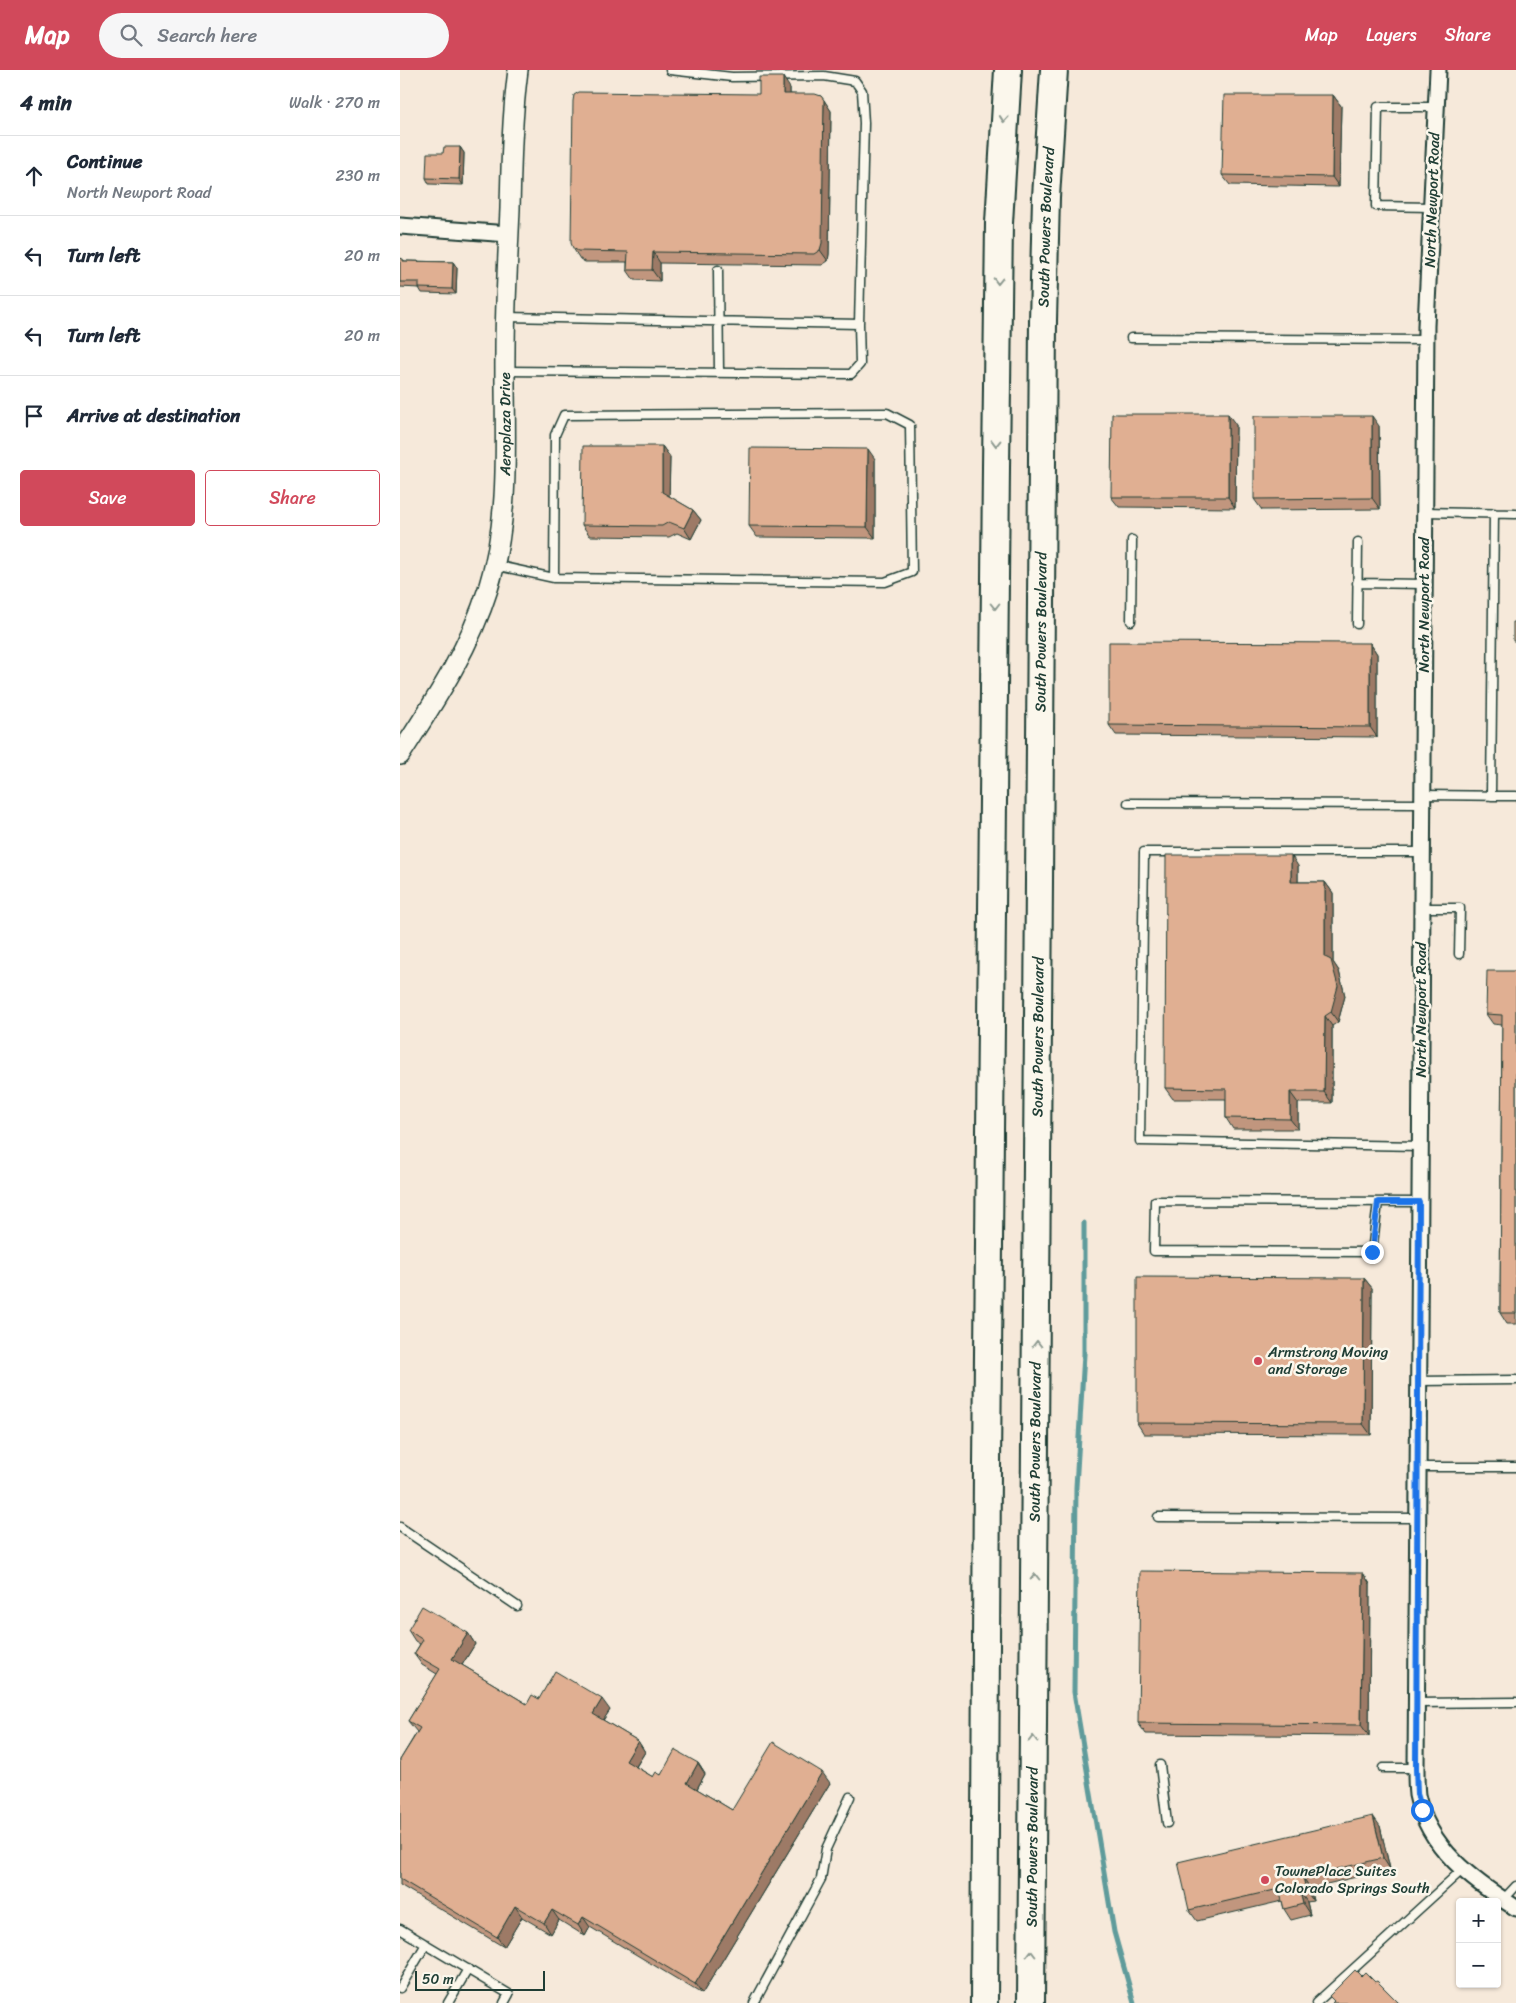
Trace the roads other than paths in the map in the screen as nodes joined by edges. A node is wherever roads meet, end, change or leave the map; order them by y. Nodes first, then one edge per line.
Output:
1 (518, 70) edge
2 (670, 70) edge
3 (1008, 70) edge
4 (1054, 70) edge
5 (1438, 70) edge
6 (1436, 107) junction
7 (1431, 208) junction
8 (400, 226) edge
9 (509, 234) junction
10 (718, 270) edge
11 (506, 317) junction
12 (718, 321) junction
13 (859, 324) junction
14 (1131, 338) dead end
15 (1426, 340) junction
16 (505, 371) junction
17 (719, 373) junction
18 (1425, 512) junction
19 (1494, 513) junction
20 (1516, 514) edge
21 (1132, 540) dead end
22 (1358, 542) dead end
23 (494, 566) junction
24 (554, 578) junction
25 (1357, 583) junction
26 (1424, 584) junction
27 (1131, 621) dead end
28 (1357, 624) dead end
29 (400, 755) edge
30 (1491, 796) junction
31 (1516, 796) edge
32 (1423, 800) junction
33 (1128, 803) dead end
34 (1422, 852) junction
35 (1422, 908) junction
36 (1459, 954) dead end
37 (1420, 1146) junction
38 (1378, 1202) junction
39 (1419, 1202) junction
40 (1516, 1380) edge
41 (1418, 1381) junction
42 (1417, 1467) junction
43 (1516, 1467) edge
44 (1158, 1518) dead end
45 (1417, 1518) junction
46 (400, 1528) edge
47 (517, 1606) dead end
48 (1516, 1702) edge
49 (1416, 1703) junction
50 (1160, 1765) dead end
51 (1383, 1768) dead end
52 (1416, 1768) junction
53 (850, 1797) dead end
54 (1167, 1823) dead end
55 (1462, 1870) junction
56 (1516, 1886) edge
57 (1503, 1900) junction
58 (1516, 1908) edge
59 (400, 1929) edge
60 (426, 1944) junction
61 (468, 1969) junction
62 (400, 1988) edge
63 (448, 2003) edge
64 (504, 2003) edge
65 (754, 2003) edge
66 (984, 2003) edge
67 (1031, 2003) edge
68 (1316, 2003) edge

1 - 9 street, Aeroplaza Drive
2 - 13 lane
3 -> 66 highway
67 -> 4 highway, South Powers Boulevard
5 - 6 street, North Newport Road
6 - 7 street, North Newport Road
6 - 7 lane
7 - 15 street, North Newport Road
8 - 9 street
9 - 11 street, Aeroplaza Drive
10 - 12 lane
11 - 12 lane
11 - 16 street, Aeroplaza Drive
12 - 13 lane
12 - 17 lane
13 - 17 lane
14 - 15 lane
15 - 18 street, North Newport Road
16 - 17 lane
16 - 23 street, Aeroplaza Drive
18 - 19 lane
18 - 26 street, North Newport Road
19 - 20 lane
19 - 30 lane
21 - 27 lane
22 - 25 lane
23 - 24 lane
23 - 29 street, Aeroplaza Drive
24 - 24 lane
25 - 26 lane
25 - 28 lane
26 - 32 street, North Newport Road
30 - 31 lane
30 - 32 lane
32 - 33 lane
32 - 34 street, North Newport Road
34 - 35 street, North Newport Road
34 - 37 lane
35 - 36 lane
35 - 37 street, North Newport Road
37 - 39 street, North Newport Road
38 - 38 lane
38 - 39 lane
39 - 41 street, North Newport Road
40 - 41 lane
41 - 42 street, North Newport Road
42 - 43 lane
42 - 45 street, North Newport Road
44 - 45 lane
45 - 49 street, North Newport Road
46 - 47 lane
48 - 49 lane
49 - 52 street, North Newport Road
50 - 54 lane
51 - 52 lane
52 - 55 street, North Newport Road
53 - 65 lane
55 - 57 street, North Newport Road
55 - 68 lane
56 - 57 lane
57 - 58 street, North Newport Road
59 - 60 lane
60 - 61 lane
60 - 62 lane
61 - 63 lane
61 - 64 lane

